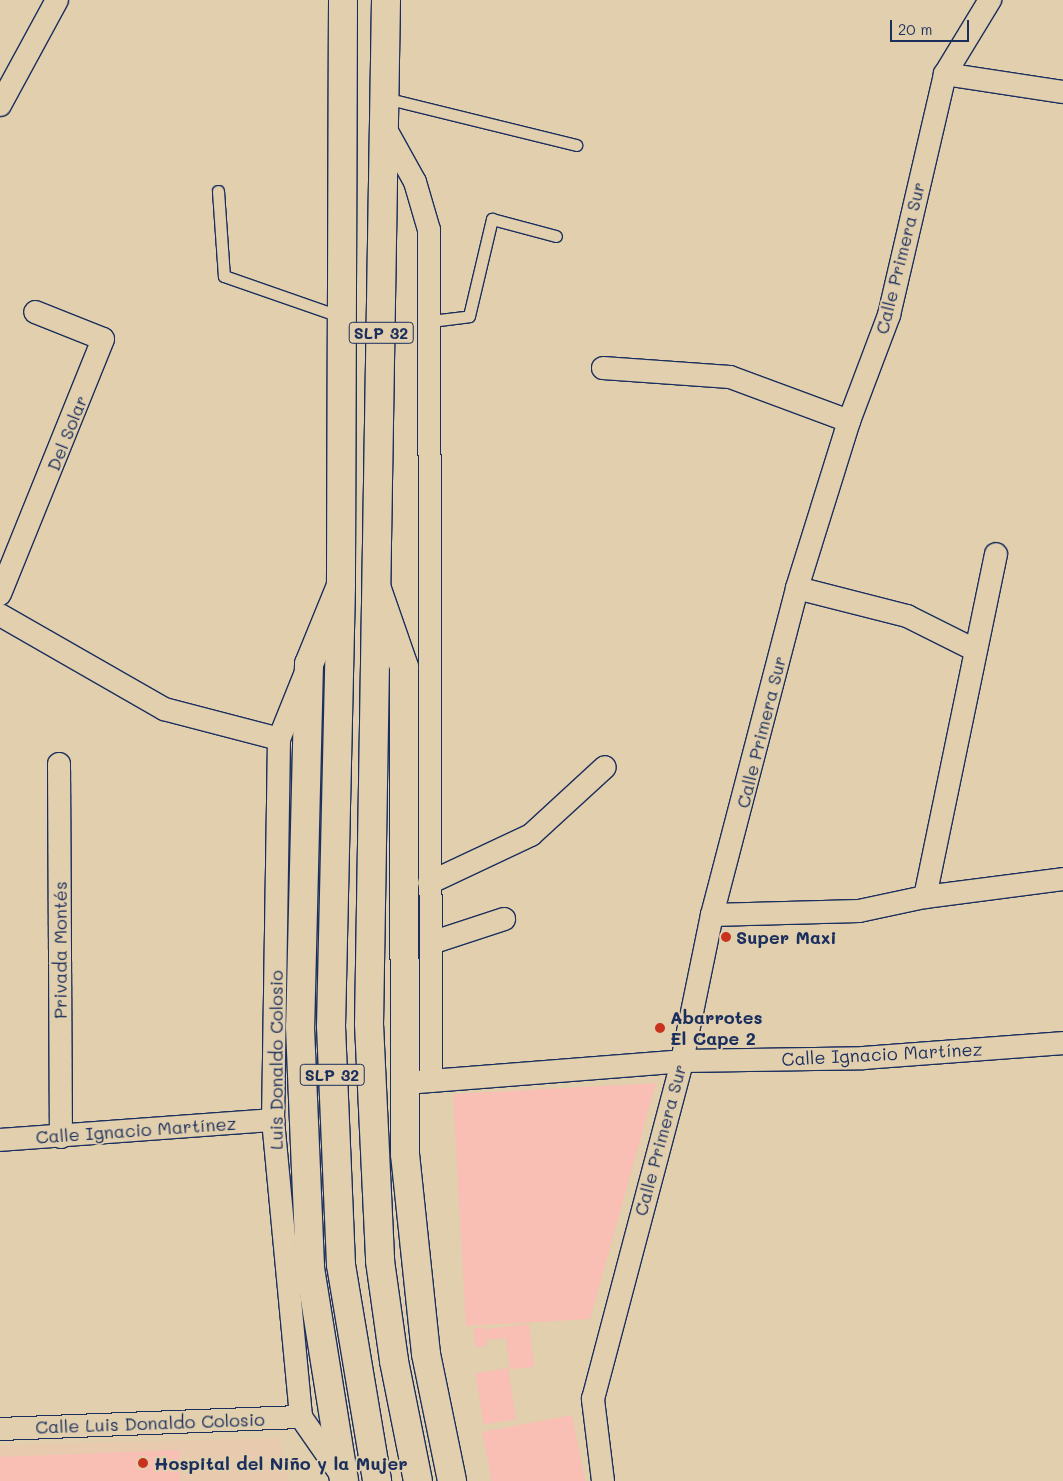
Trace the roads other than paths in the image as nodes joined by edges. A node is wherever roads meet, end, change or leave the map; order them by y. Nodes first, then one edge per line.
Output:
1 (57, 0) edge
2 (343, 0) edge
3 (386, 0) edge
4 (990, 0) edge
5 (945, 74) junction
6 (1063, 92) edge
7 (385, 98) junction
8 (0, 105) edge
9 (384, 126) junction
10 (576, 145) dead end
11 (218, 191) dead end
12 (556, 236) dead end
13 (35, 312) dead end
14 (342, 317) junction
15 (431, 321) junction
16 (603, 368) dead end
17 (849, 421) junction
18 (996, 554) dead end
19 (341, 586) junction
20 (797, 588) junction
21 (377, 589) junction
22 (0, 594) edge
23 (0, 615) edge
24 (976, 650) junction
25 (309, 664) junction
26 (279, 740) junction
27 (59, 764) dead end
28 (605, 767) dead end
29 (1063, 879) edge
30 (429, 883) junction
31 (925, 897) junction
32 (712, 915) junction
33 (504, 919) dead end
34 (431, 943) junction
35 (1063, 1043) edge
36 (682, 1061) junction
37 (431, 1081) junction
38 (402, 1083) junction
39 (273, 1120) junction
40 (61, 1137) junction
41 (0, 1140) edge
42 (301, 1416) junction
43 (0, 1429) edge
44 (343, 1479) edge
45 (377, 1481) edge
46 (418, 1481) edge
47 (452, 1481) edge
48 (603, 1481) edge

1 - 8 street
2 - 14 main road, SLP 32
3 - 7 main road, SLP 32
4 - 5 street, Calle Primera Sur
5 - 6 street
5 - 17 street, Calle Primera Sur
7 - 9 main road, SLP 32
7 - 10 lane
9 - 15 street
9 - 21 main road, SLP 32
11 - 14 lane
12 - 15 lane
13 - 22 street, Del Solar
14 - 19 main road, SLP 32
15 - 30 street
16 - 17 street
17 - 20 street, Calle Primera Sur
18 - 24 street
19 - 25 main road
19 - 45 main road, SLP 32
20 - 24 street
20 - 32 street, Calle Primera Sur
21 - 38 main road
21 - 46 main road, SLP 32
23 - 26 street
24 - 31 street
25 - 26 street, Luis Donaldo Colosio
25 - 44 main road
26 - 39 street, Luis Donaldo Colosio
27 - 40 street, Privada Montés
28 - 30 street
29 - 31 street
30 - 34 street
31 - 32 street
32 - 36 street, Calle Primera Sur
33 - 34 street
34 - 37 street
35 - 36 street, Calle Ignacio Martínez
36 - 37 street, Calle Ignacio Martínez
36 - 48 street, Calle Primera Sur
37 - 38 street, Calle Ignacio Martínez
38 - 47 main road
39 - 40 street, Calle Ignacio Martínez
39 - 42 street, Luis Donaldo Colosio
40 - 41 street, Calle Ignacio Martínez
42 - 43 street, Calle Luis Donaldo Colosio
42 - 44 street, Luis Donaldo Colosio

